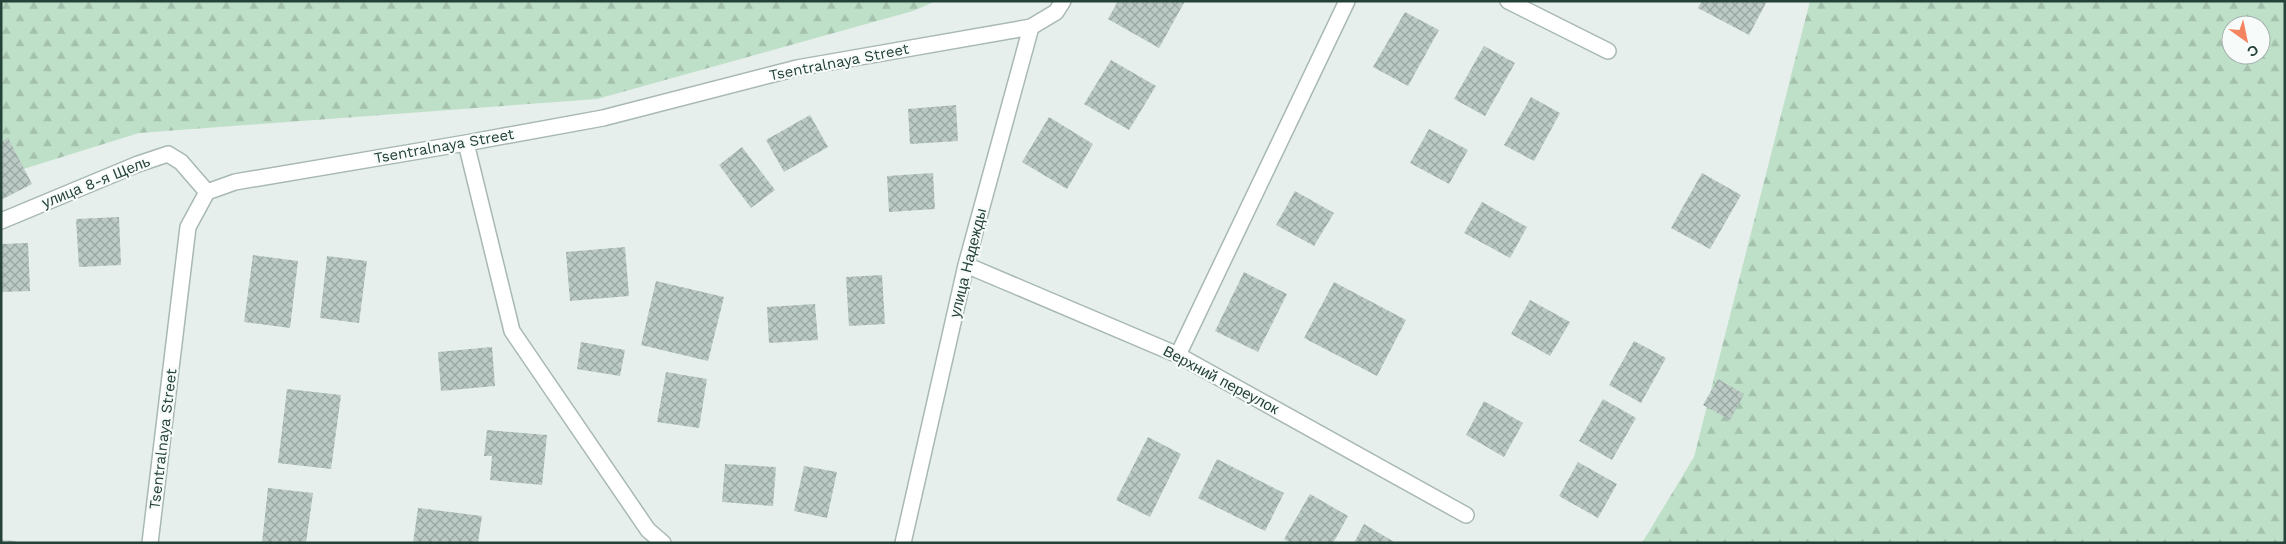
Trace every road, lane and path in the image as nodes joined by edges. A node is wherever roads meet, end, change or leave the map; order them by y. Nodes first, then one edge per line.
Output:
1 (1063, 1) edge
2 (1347, 1) edge
3 (1508, 1) edge
4 (1031, 27) junction
5 (1608, 51) dead end
6 (466, 143) junction
7 (207, 192) junction
8 (1, 221) edge
9 (966, 266) junction
10 (1178, 355) junction
11 (1466, 515) dead end
12 (150, 543) edge
13 (663, 543) edge
14 (903, 543) edge

1 - 4 street
2 - 10 street
3 - 5 street
4 - 6 street, Tsentralnaya Street
4 - 9 street, улица Надежды
6 - 7 street, Tsentralnaya Street
6 - 13 street
7 - 8 street, улица 8-я Щель
7 - 12 street, Tsentralnaya Street
9 - 10 street, Верхний переулок
9 - 14 street, улица Надежды
10 - 11 street, Верхний переулок

